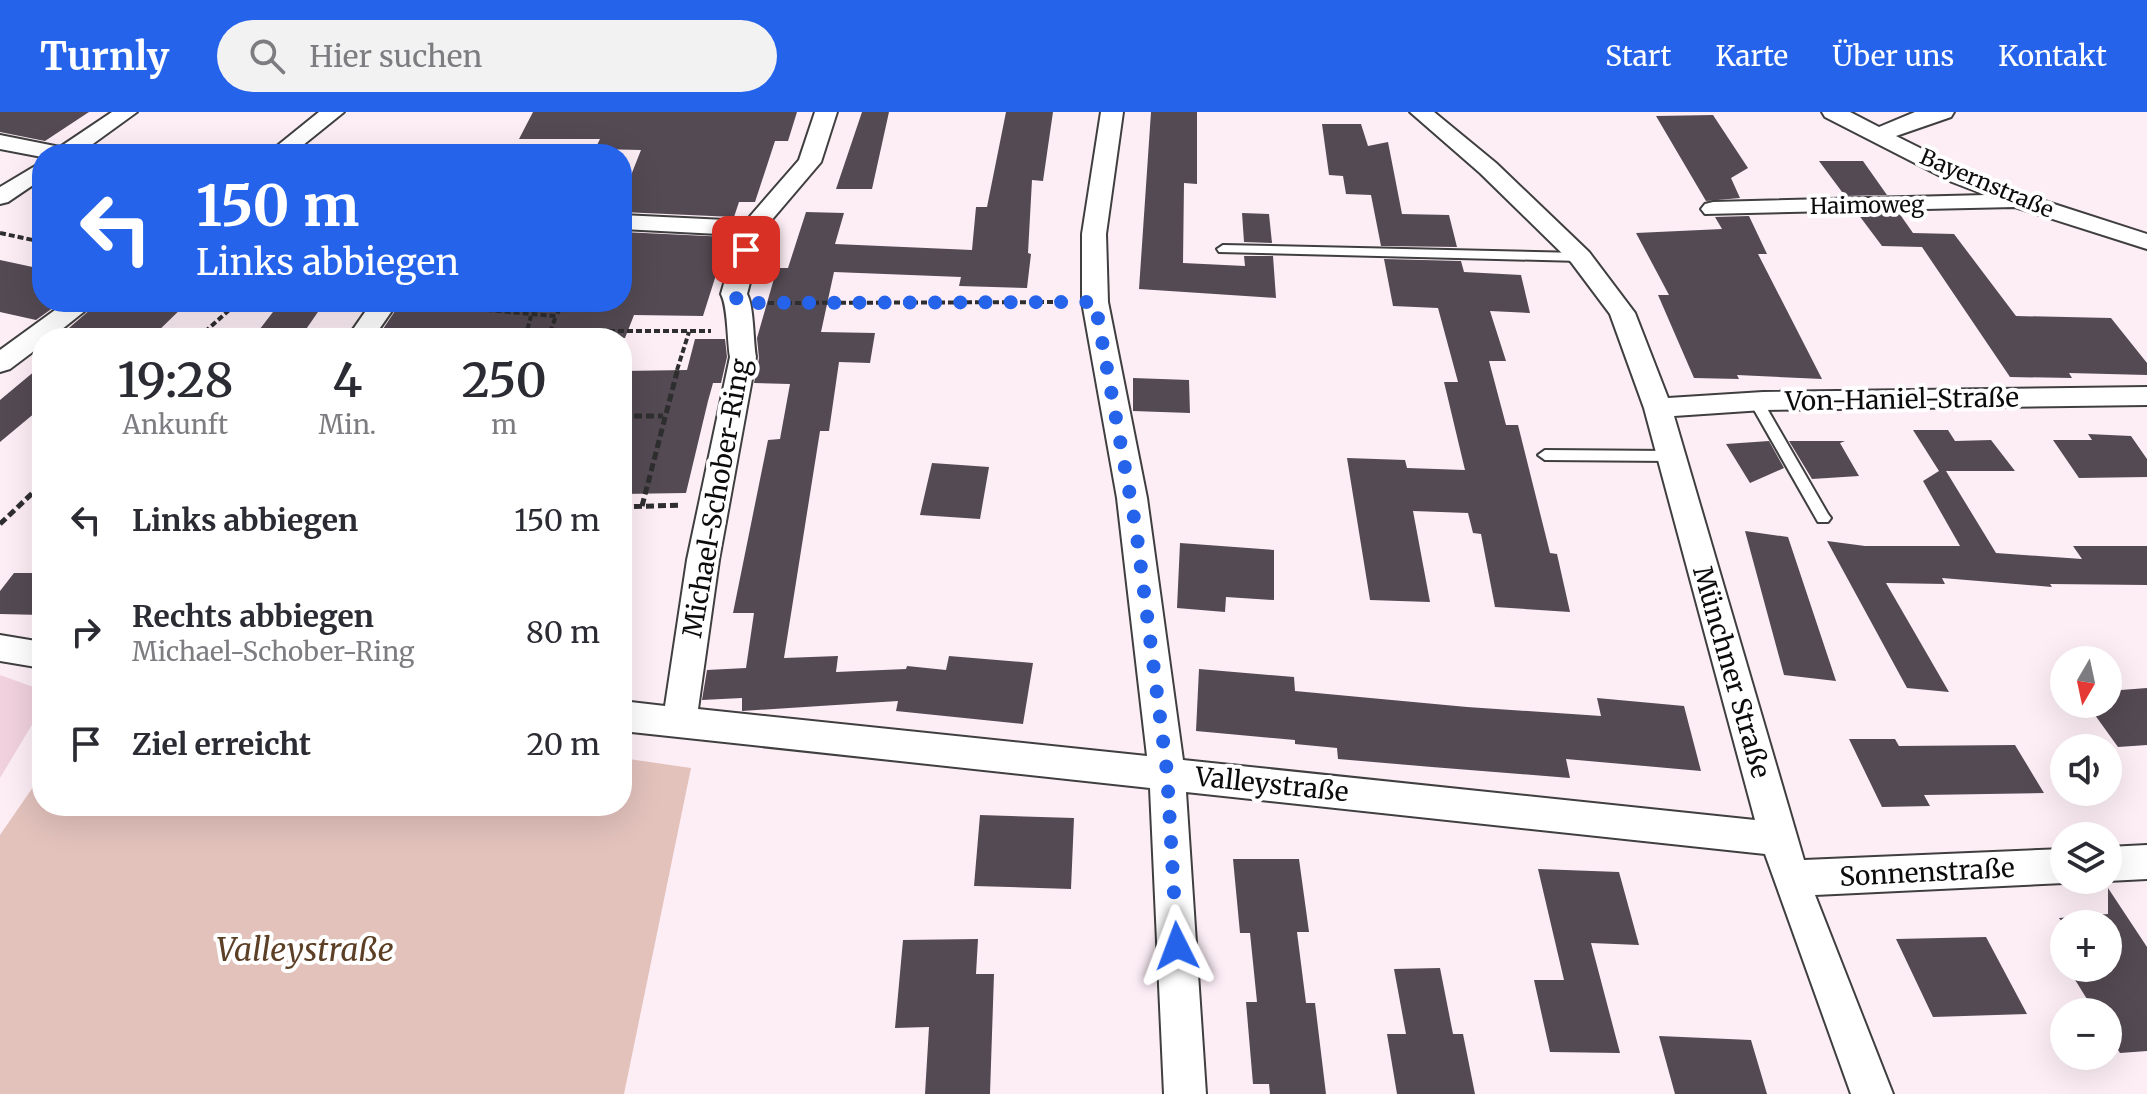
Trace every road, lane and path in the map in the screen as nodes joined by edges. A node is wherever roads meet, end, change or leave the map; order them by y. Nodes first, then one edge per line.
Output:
1 (126, 112) edge
2 (333, 112) edge
3 (826, 112) edge
4 (1112, 112) edge
5 (1421, 112) edge
6 (1833, 112) edge
7 (1943, 112) edge
8 (1879, 135) junction
9 (0, 142) edge
10 (78, 144) edge
11 (291, 144) edge
12 (32, 148) edge
13 (32, 176) edge
14 (0, 197) edge
15 (2021, 201) junction
16 (1713, 209) dead end
17 (632, 222) edge
18 (752, 228) junction
19 (0, 233) edge
20 (32, 240) edge
21 (2147, 242) edge
22 (1223, 249) dead end
23 (1580, 257) junction
24 (1095, 302) junction
25 (69, 312) edge
26 (227, 312) edge
27 (387, 312) edge
28 (490, 312) edge
29 (558, 312) edge
30 (531, 316) junction
31 (556, 316) junction
32 (738, 317) junction
33 (48, 328) edge
34 (209, 328) edge
35 (371, 328) edge
36 (529, 328) edge
37 (552, 328) edge
38 (632, 332) edge
39 (689, 332) junction
40 (32, 339) edge
41 (0, 363) edge
42 (2147, 396) edge
43 (1756, 401) junction
44 (1658, 408) junction
45 (632, 416) edge
46 (663, 416) junction
47 (1545, 455) dead end
48 (1670, 456) junction
49 (32, 494) edge
50 (715, 505) junction
51 (632, 506) edge
52 (642, 506) junction
53 (1823, 518) dead end
54 (0, 524) edge
55 (0, 648) edge
56 (32, 653) edge
57 (632, 717) edge
58 (679, 724) junction
59 (1167, 772) junction
60 (1779, 839) junction
61 (2147, 862) edge
62 (2122, 863) edge
63 (2050, 867) edge
64 (1790, 878) junction
65 (1185, 1094) edge
66 (1872, 1094) edge

1 - 10 street
2 - 11 street
3 - 18 street, Michael-Schober-Ring
4 - 24 street
5 - 23 street, Münchner Straße
6 - 8 street, Bayernstraße
7 - 8 street
8 - 15 street, Bayernstraße
9 - 12 street
13 - 14 street
15 - 16 street, Haimoweg
15 - 21 street, Bayernstraße
17 - 18 street
18 - 32 street, Michael-Schober-Ring
19 - 20 path
22 - 23 lane
23 - 44 street, Münchner Straße
24 - 32 path
24 - 59 street
25 - 33 street
26 - 34 path
27 - 35 street
28 - 30 path
29 - 31 path
30 - 31 path
30 - 36 path
31 - 37 path
32 - 39 path
32 - 50 street, Michael-Schober-Ring
38 - 39 path
39 - 46 path
40 - 41 street
42 - 43 street, Von-Haniel-Straße
43 - 44 street, Von-Haniel-Straße
43 - 53 lane
44 - 48 street, Münchner Straße
45 - 46 path
46 - 52 path
47 - 48 lane
48 - 60 street, Münchner Straße
49 - 54 path
50 - 52 path
50 - 58 street, Michael-Schober-Ring
51 - 52 path
55 - 56 street
57 - 58 street, Valleystraße
58 - 59 street, Valleystraße
59 - 60 street, Valleystraße
59 - 65 street
60 - 64 street, Münchner Straße
61 - 62 street
63 - 64 street, Sonnenstraße
64 - 66 street, Münchner Straße

